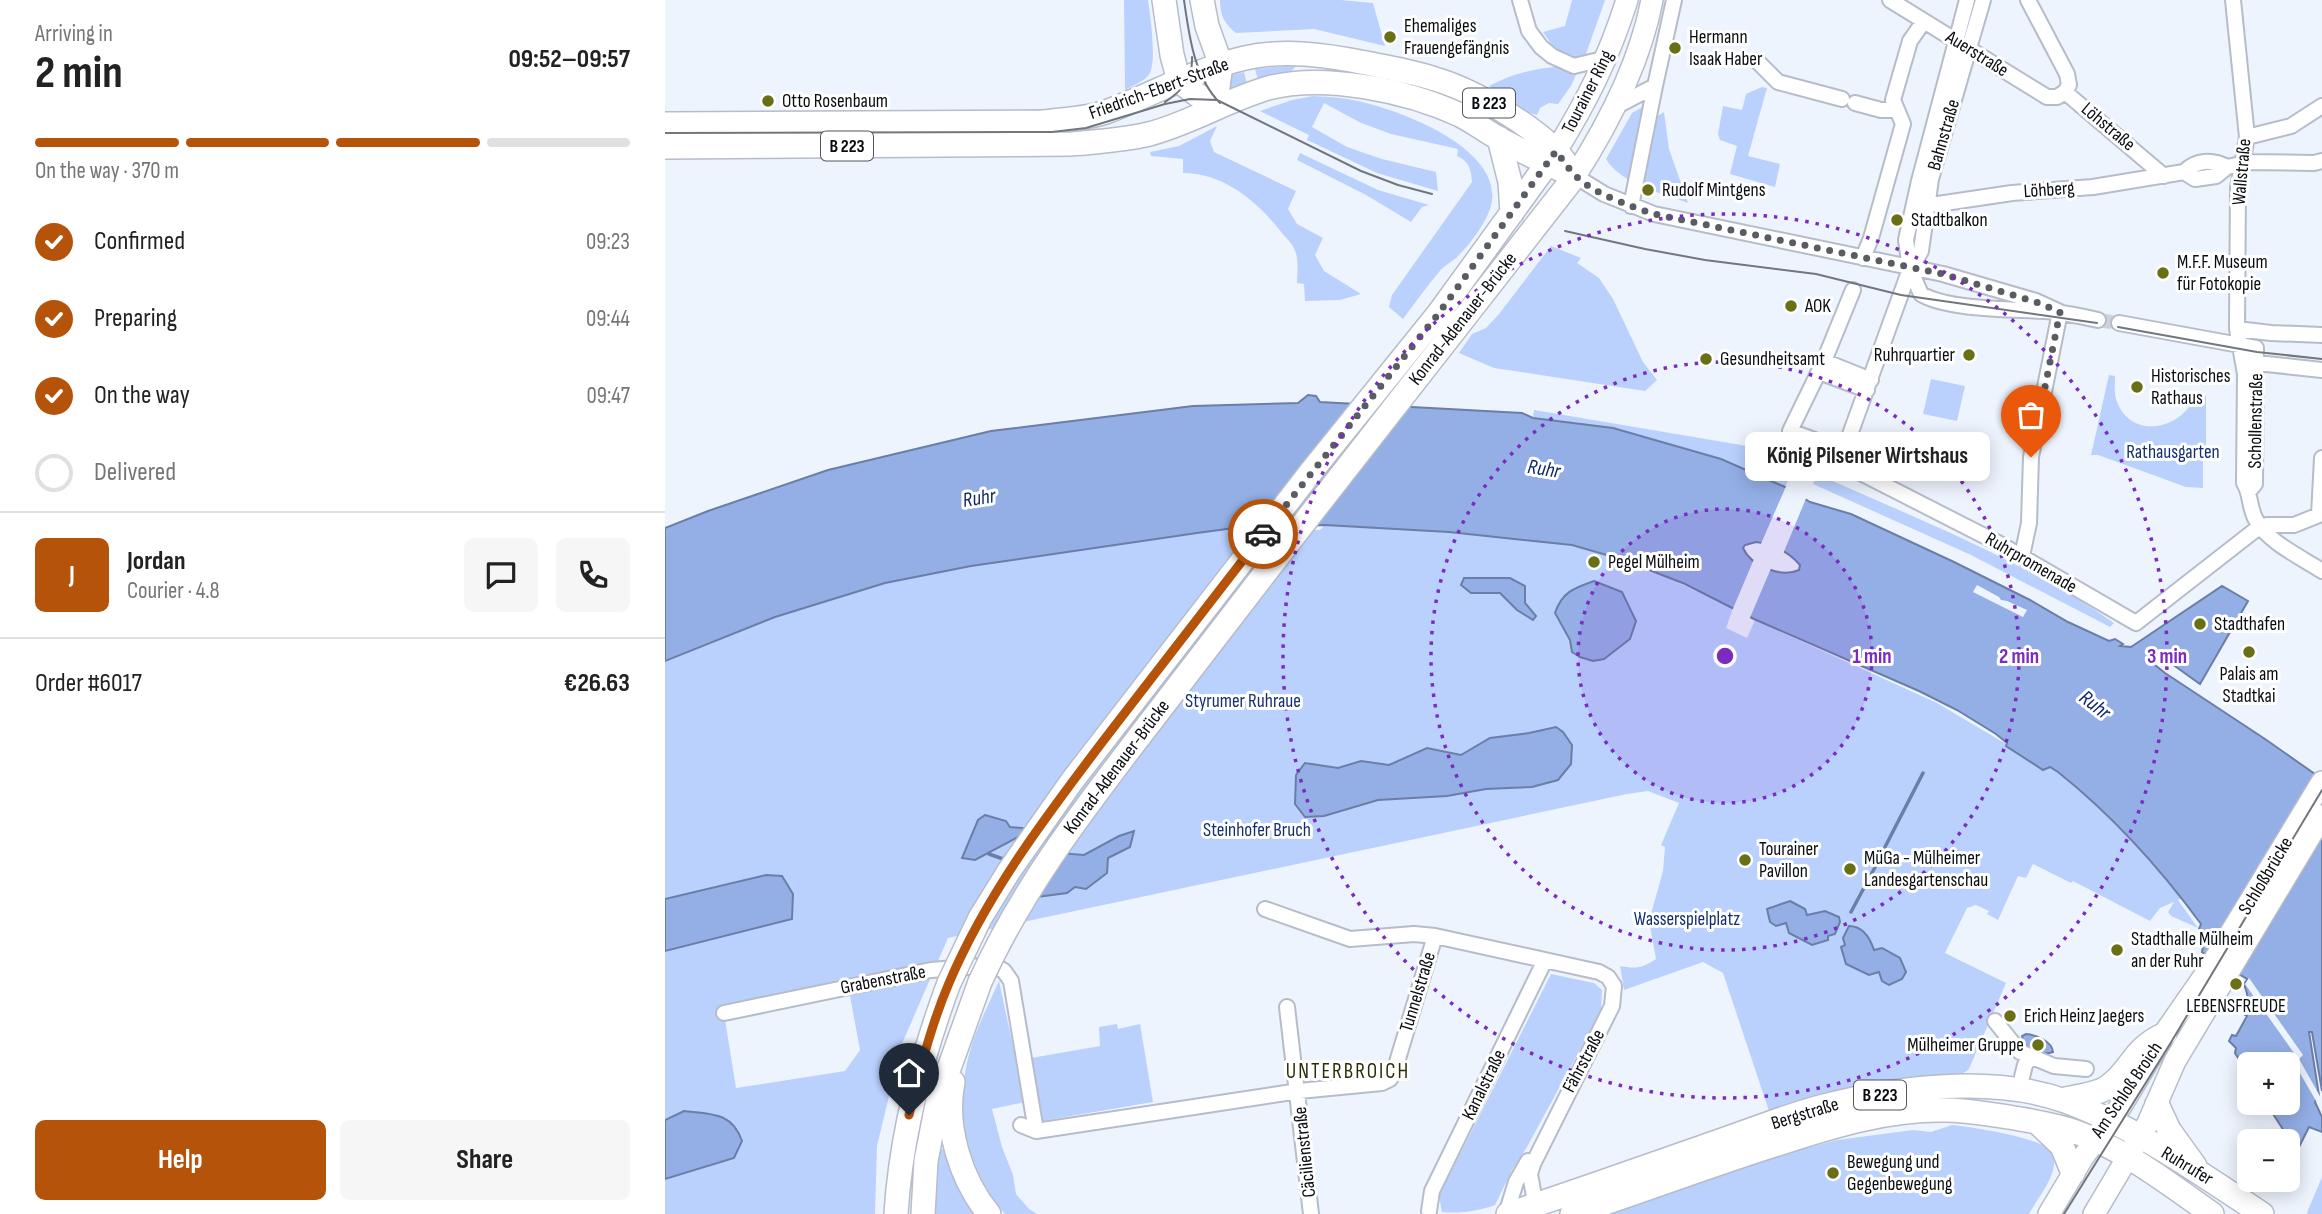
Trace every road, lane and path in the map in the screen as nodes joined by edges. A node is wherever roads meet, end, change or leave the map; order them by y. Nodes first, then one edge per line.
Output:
1 (1164, 0) edge
2 (1202, 0) edge
3 (1520, 0) edge
4 (1627, 0) edge
5 (1652, 0) edge
6 (1674, 0) edge
7 (1890, 0) edge
8 (1967, 0) edge
9 (1983, 0) edge
10 (2028, 0) edge
11 (2233, 0) edge
12 (1924, 21) junction
13 (1957, 40) junction
14 (1969, 49) junction
15 (1607, 58) junction
16 (1757, 61) dead end
17 (1220, 65) junction
18 (1179, 81) junction
19 (1655, 86) junction
20 (2065, 92) junction
21 (2322, 106) edge
22 (1615, 107) junction
23 (1215, 108) junction
24 (1895, 110) junction
25 (665, 124) edge
26 (2247, 137) junction
27 (1499, 138) junction
28 (665, 147) edge
29 (1552, 158) junction
30 (2322, 160) edge
31 (2243, 164) junction
32 (1575, 176) junction
33 (2164, 176) junction
34 (1926, 203) junction
35 (1631, 206) junction
36 (1512, 213) junction
37 (1863, 258) junction
38 (1910, 269) junction
39 (1853, 290) dead end
40 (2060, 312) junction
41 (1448, 320) junction
42 (2098, 320) tunnel mouth
43 (2119, 323) tunnel mouth
44 (2237, 329) junction
45 (2322, 335) edge
46 (2239, 345) junction
47 (2252, 357) junction
48 (1821, 367) junction
49 (2322, 370) edge
50 (1869, 385) junction
51 (1844, 452) junction
52 (2322, 458) edge
53 (2261, 528) junction
54 (2022, 556) junction
55 (2322, 571) edge
56 (2322, 782) edge
57 (2322, 816) edge
58 (1265, 909) dead end
59 (1435, 936) junction
60 (1545, 960) junction
61 (1599, 972) joint
62 (2217, 974) junction
63 (1287, 1007) dead end
64 (724, 1013) dead end
65 (1995, 1021) dead end
66 (965, 1023) junction
67 (2166, 1033) junction
68 (2031, 1056) junction
69 (2086, 1069) dead end
70 (2022, 1077) dead end
71 (1299, 1091) junction
72 (2062, 1100) junction
73 (2157, 1104) junction
74 (2036, 1121) junction
75 (2110, 1121) junction
76 (1021, 1125) dead end
77 (1036, 1131) junction
78 (2140, 1138) junction
79 (2095, 1140) junction
80 (1537, 1153) junction
81 (2128, 1158) junction
82 (2073, 1173) junction
83 (2201, 1174) junction
84 (1536, 1210) edge
85 (1429, 1211) dead end
86 (896, 1214) edge
87 (923, 1214) edge
88 (989, 1214) edge
89 (1311, 1214) edge
90 (1507, 1214) edge
91 (1572, 1214) edge
92 (2049, 1214) edge
93 (2094, 1214) edge
94 (2212, 1214) edge
95 (2262, 1214) edge

1 - 18 main road
2 - 17 main road
3 - 15 street
4 - 15 main road, Tourainer Ring
5 - 22 main road, Tourainer Ring
6 - 19 street
7 - 12 street, Auerstraße
8 - 13 street, Bahnstraße
9 - 14 street, Bahnstraße
10 - 20 street, Löhstraße
11 - 26 street, Wallstraße
12 - 13 street, Auerstraße
12 - 24 street
13 - 14 street, Auerstraße
13 - 34 street, Bahnstraße
14 - 20 street, Auerstraße
14 - 34 street, Bahnstraße
15 - 29 main road, Tourainer Ring
16 - 24 street
17 - 18 main road, Friedrich-Ebert-Straße / B 223
17 - 23 main road
17 - 29 main road, Friedrich-Ebert-Straße / B 223
18 - 23 main road
18 - 25 main road, Friedrich-Ebert-Straße / B 223
19 - 22 street
19 - 35 street
20 - 33 street, Löhstraße
21 - 26 street
22 - 32 main road, Tourainer Ring
23 - 27 main road, Friedrich-Ebert-Straße / B 223
23 - 28 main road, Friedrich-Ebert-Straße / B 223
24 - 37 street
26 - 31 street, Wallstraße
27 - 29 main road, Friedrich-Ebert-Straße
27 - 36 main road, B 223
29 - 32 main road, Friedrich-Ebert-Straße / B 223
29 - 36 main road, Tourainer Ring
30 - 31 street, Löhberg
31 - 33 street, Löhberg
31 - 44 street, Wallstraße
32 - 35 street, Friedrich-Ebert-Straße
32 - 41 main road, Konrad-Adenauer-Brücke
33 - 34 street, Löhberg
34 - 38 street, Bahnstraße
35 - 37 street, Friedrich-Ebert-Straße
36 - 41 main road, Tourainer Ring
37 - 38 street, Friedrich-Ebert-Straße
38 - 40 street, Friedrich-Ebert-Straße
38 - 40 street, Friedrich-Ebert-Straße
38 - 50 street, Bahnstraße
39 - 48 street
40 - 42 street, Friedrich-Ebert-Straße
40 - 54 street
41 - 66 main road, Konrad-Adenauer-Brücke, bridge
41 - 86 main road, Konrad-Adenauer-Brücke, bridge
43 - 46 street
44 - 45 street
44 - 46 street, Wallstraße
46 - 47 street, Schollenstraße
47 - 49 street
47 - 53 street, Schollenstraße
48 - 50 street
48 - 51 street, Ruhrpromenade
50 - 51 street, Bahnstraße
51 - 54 street, Ruhrpromenade
52 - 53 street
53 - 54 street, Ruhrpromenade
53 - 55 street
56 - 62 main road, Schloßbrücke
57 - 62 main road, Schloßbrücke
58 - 59 street, Tunnelstraße
59 - 60 street, Tunnelstraße
59 - 71 street, Tunnelstraße
60 - 61 street, Tunnelstraße
60 - 85 street, Kanalstraße
61 - 80 street, Fährstraße
62 - 67 main road, Am Schloß Broich
62 - 73 main road, Am Schloß Broich
63 - 71 street, Cäcilienstraße
64 - 77 street, Grabenstraße
65 - 68 street
66 - 87 main road, Konrad-Adenauer-Brücke
66 - 88 main road
67 - 72 main road
67 - 75 main road, Am Schloß Broich
68 - 69 street
68 - 70 street
71 - 77 street
71 - 89 street, Cäcilienstraße
72 - 75 main road, Bergstraße / B 223
72 - 84 main road, Bergstraße / B 223
73 - 78 main road, Am Schloß Broich
73 - 83 main road
74 - 79 main road, Bergstraße / B 223
74 - 82 main road
74 - 91 main road, Bergstraße / B 223
75 - 78 main road, Ruhrufer / B 223
75 - 79 main road, Am Schloß Broich
76 - 77 street
78 - 81 main road, Am Schloß Broich
78 - 83 main road, Ruhrufer / B 223
79 - 81 main road, Ruhrufer / B 223
79 - 82 main road, Am Schloß Broich
80 - 84 street, Fährstraße
80 - 90 street, Fährstraße
81 - 93 main road, Am Schloß Broich
81 - 94 main road, Ruhrufer / B 223
82 - 92 main road, Am Schloß Broich
83 - 95 main road, Ruhrufer / B 223
84 - 90 main road, Bergstraße / B 223

